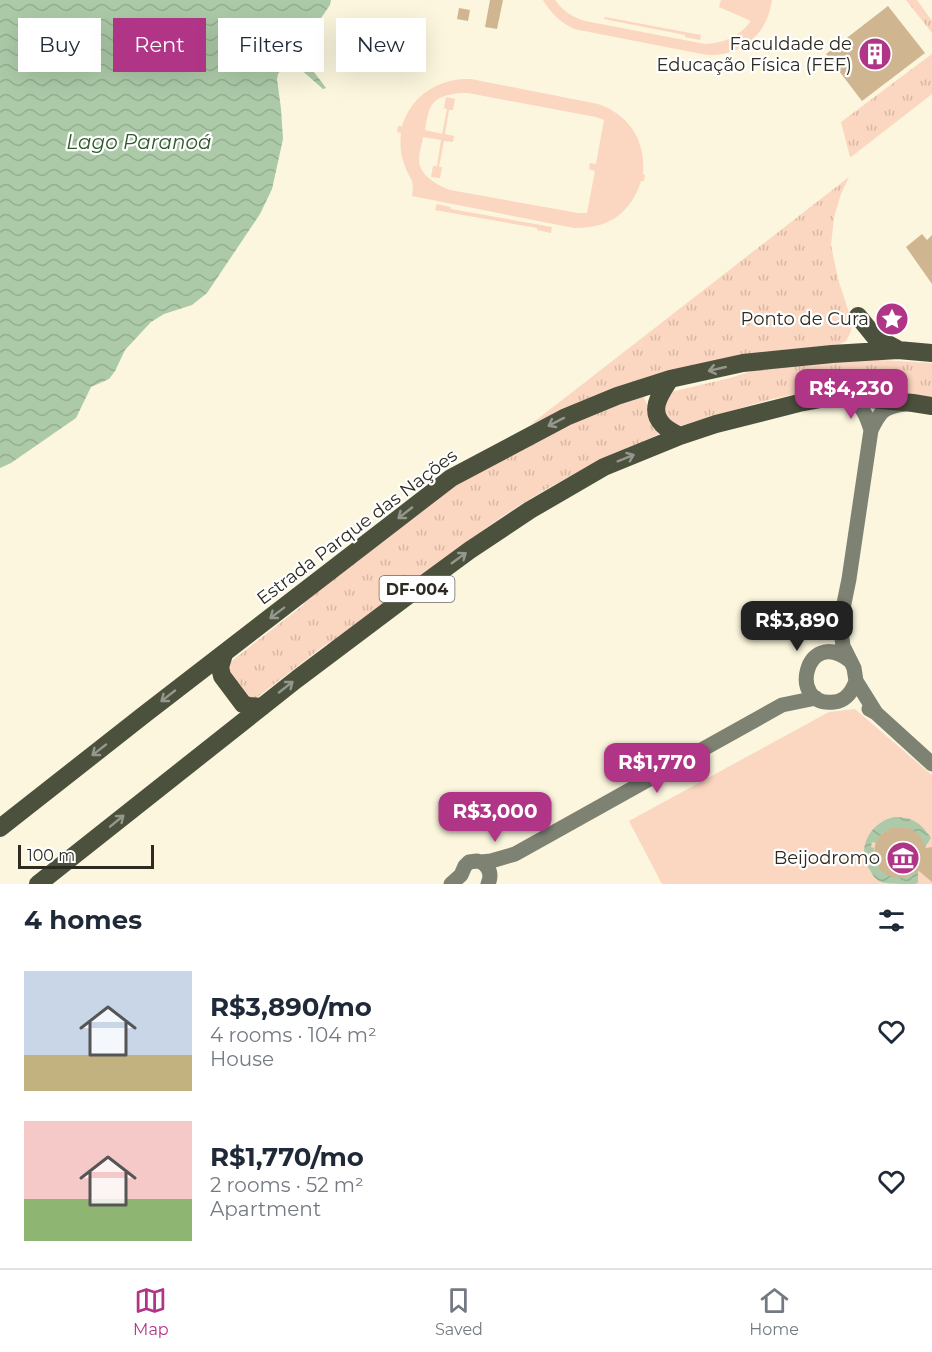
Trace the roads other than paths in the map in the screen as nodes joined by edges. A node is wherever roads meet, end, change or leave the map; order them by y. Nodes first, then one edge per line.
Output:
1 (898, 350) junction
2 (932, 353) edge
3 (832, 354) junction
4 (670, 380) junction
5 (849, 397) junction
6 (913, 403) junction
7 (932, 406) edge
8 (871, 430) junction
9 (680, 436) junction
10 (840, 623) junction
11 (824, 653) junction
12 (224, 654) junction
13 (849, 660) junction
14 (192, 677) junction
15 (806, 678) junction
16 (856, 681) junction
17 (847, 697) junction
18 (816, 698) junction
19 (782, 705) junction
20 (262, 707) junction
21 (876, 713) junction
22 (236, 727) junction
23 (932, 764) edge
24 (0, 828) edge
25 (487, 874) edge
26 (458, 881) edge
27 (38, 884) edge

1 - 2 highway, Estrada Parque das Nações
1 - 3 highway, Estrada Parque das Nações
1 - 3 highway
3 -> 4 highway, Estrada Parque das Nações
4 - 9 highway
4 -> 12 highway, Estrada Parque das Nações
5 - 6 highway, DF-004
5 - 8 street
5 - 9 highway, DF-004
6 - 7 highway, DF-004
6 - 8 street
8 - 10 street
20 -> 9 highway, DF-004
10 - 11 street
10 - 13 street
11 - 13 street
11 - 15 street
12 - 14 highway, Estrada Parque das Nações
12 - 20 highway
13 - 16 street
14 - 22 highway
14 -> 24 highway, Estrada Parque das Nações
15 - 18 street
15 - 19 street
16 - 17 street
16 - 21 street
17 - 18 street
17 - 21 street
18 - 19 street
19 - 25 street
20 - 22 highway, DF-004
21 - 23 street
27 -> 22 highway, DF-004
25 - 26 street

